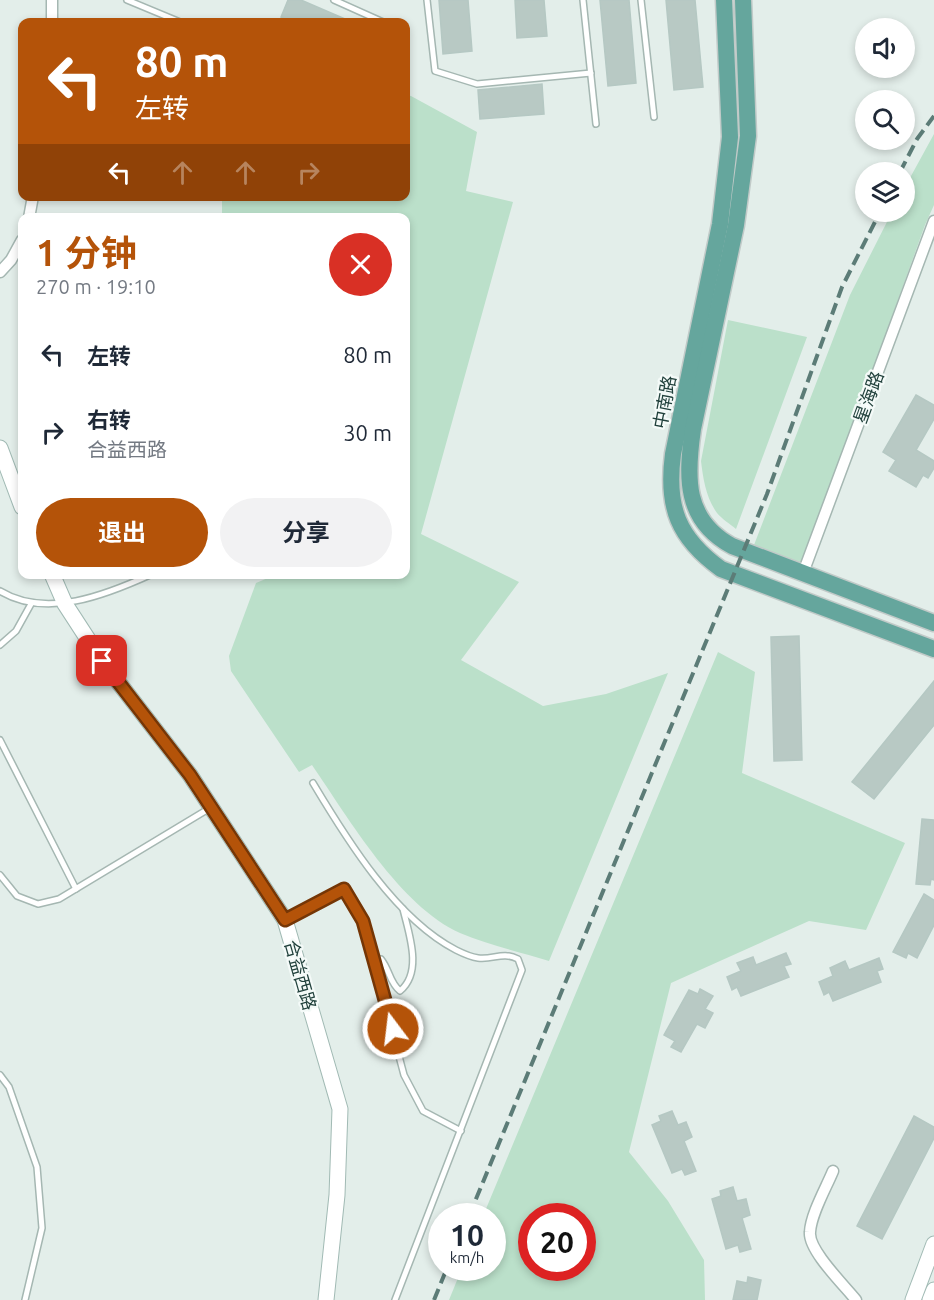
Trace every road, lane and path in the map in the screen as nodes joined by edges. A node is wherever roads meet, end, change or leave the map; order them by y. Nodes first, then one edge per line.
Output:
1 (52, 0) edge
2 (127, 0) edge
3 (334, 0) edge
4 (427, 0) edge
5 (583, 0) edge
6 (641, 0) edge
7 (724, 0) edge
8 (743, 0) edge
9 (52, 18) edge
10 (170, 18) edge
11 (374, 18) edge
12 (591, 73) junction
13 (654, 117) dead end
14 (596, 124) dead end
15 (934, 221) edge
16 (18, 247) edge
17 (0, 272) edge
18 (0, 448) edge
19 (18, 496) edge
20 (803, 573) junction
21 (54, 579) edge
22 (141, 579) edge
23 (0, 591) edge
24 (31, 604) junction
25 (65, 604) junction
26 (934, 623) edge
27 (0, 645) edge
28 (934, 649) edge
29 (0, 740) edge
30 (313, 783) dead end
31 (211, 808) junction
32 (0, 875) edge
33 (76, 889) junction
34 (403, 907) junction
35 (285, 920) junction
36 (374, 959) junction
37 (0, 1076) edge
38 (461, 1131) junction
39 (833, 1171) dead end
40 (934, 1244) edge
41 (934, 1290) edge
42 (25, 1300) edge
43 (326, 1300) edge
44 (395, 1300) edge
45 (856, 1300) edge
46 (914, 1300) edge
47 (930, 1300) edge

1 - 9 street
2 - 10 lane
3 - 11 lane
4 - 12 lane
5 - 12 lane
6 - 13 lane
7 - 28 main road, 中南路
8 - 20 main road, 中南路
12 - 14 lane
15 - 20 street, 星海路
16 - 17 street
18 - 19 street
20 - 26 main road, 中南路
21 - 25 street, 合益西路
22 - 25 lane
23 - 24 lane
24 - 25 lane
24 - 27 lane
25 - 31 street, 合益西路
29 - 33 lane
30 - 34 lane
31 - 33 lane
31 - 35 street, 合益西路
32 - 33 lane
34 - 36 lane
34 - 38 lane
35 - 36 lane
35 - 43 street, 合益西路
36 - 38 lane
37 - 42 lane
38 - 44 lane
39 - 45 street
40 - 46 street
41 - 47 street

